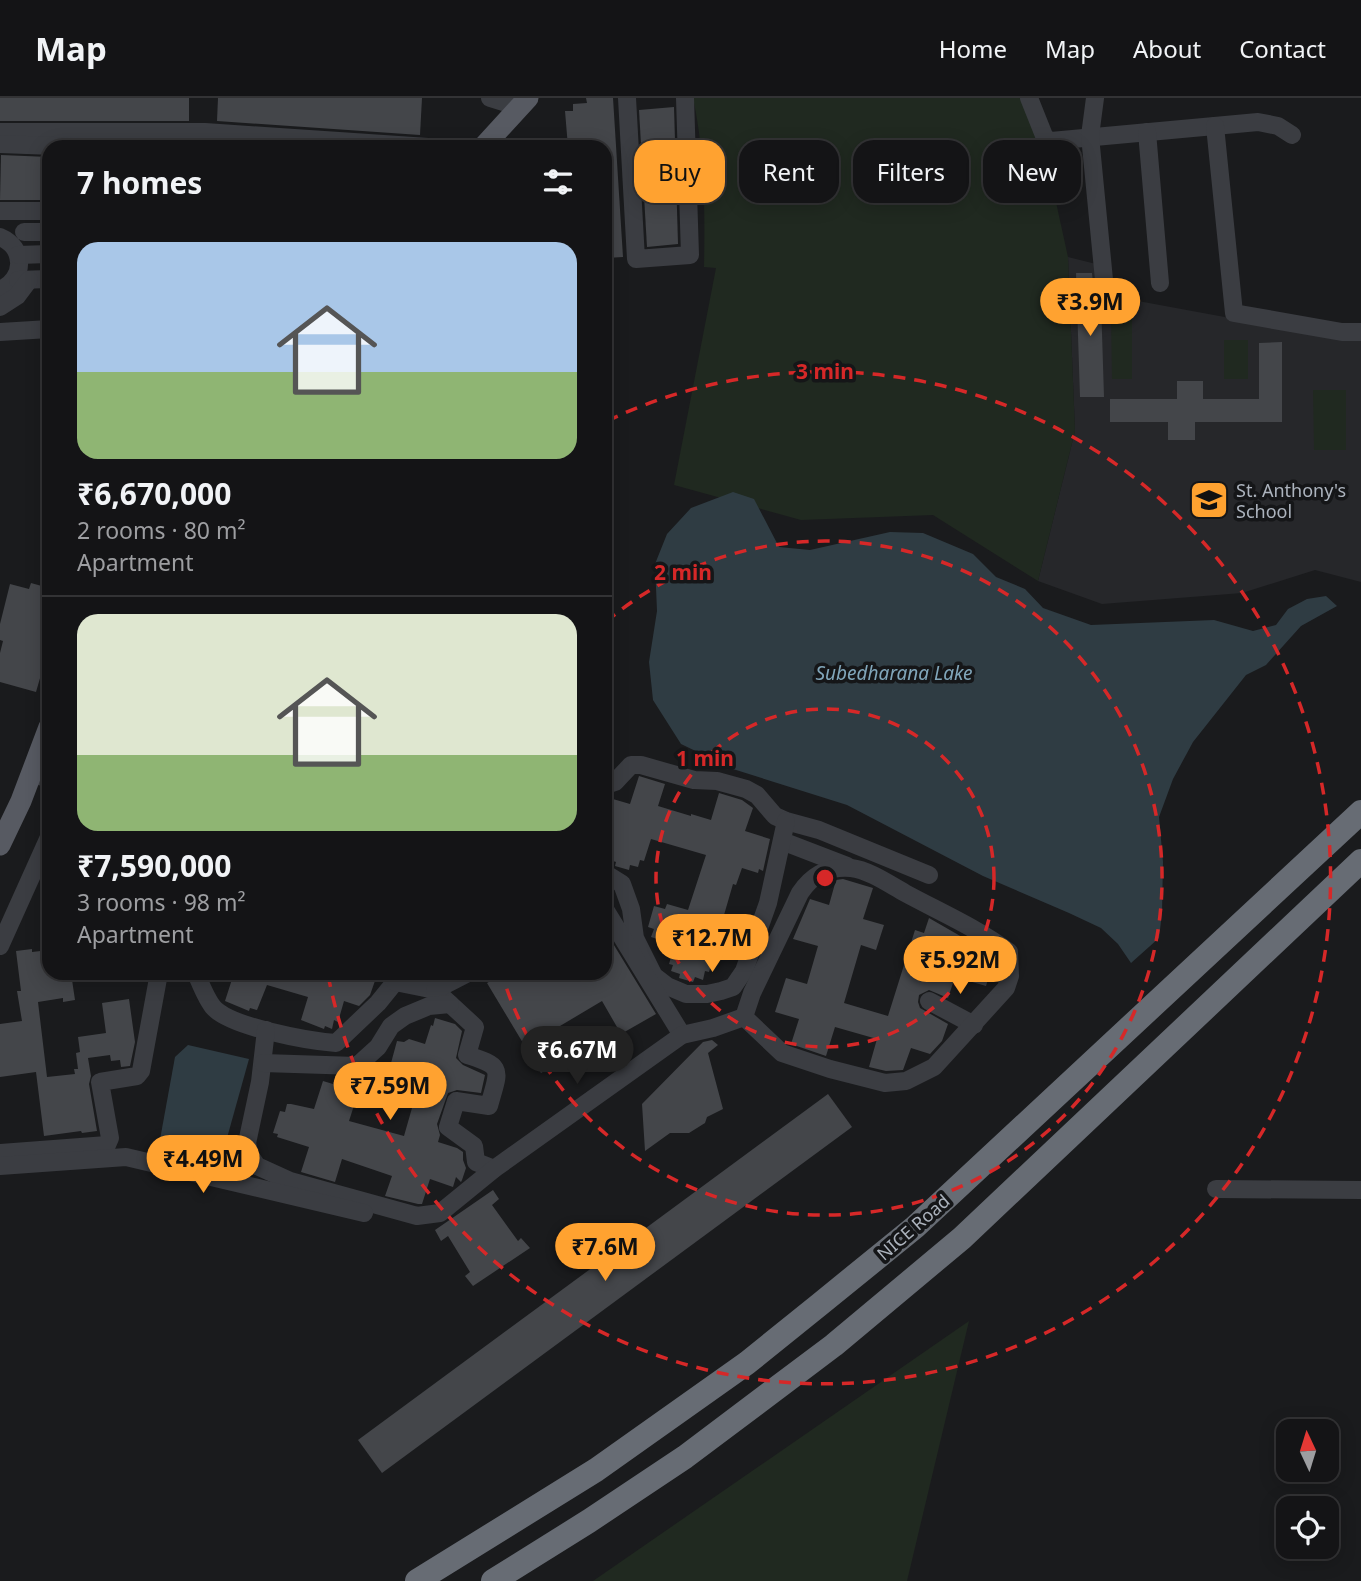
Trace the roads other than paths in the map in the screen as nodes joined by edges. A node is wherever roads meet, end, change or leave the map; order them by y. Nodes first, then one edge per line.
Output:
1 (490, 98) edge
2 (628, 98) edge
3 (685, 98) edge
4 (1029, 98) edge
5 (1095, 98) edge
6 (524, 102) edge
7 (1215, 126) junction
8 (0, 132) edge
9 (1147, 132) junction
10 (1292, 135) dead end
11 (1090, 136) junction
12 (324, 140) edge
13 (489, 140) edge
14 (0, 144) edge
15 (42, 146) edge
16 (0, 211) edge
17 (42, 211) edge
18 (24, 232) dead end
19 (42, 232) edge
20 (0, 237) edge
21 (42, 254) edge
22 (18, 255) junction
23 (42, 280) edge
24 (14, 282) edge
25 (1160, 283) dead end
26 (1105, 290) dead end
27 (0, 307) edge
28 (42, 329) edge
29 (0, 332) edge
30 (1361, 332) edge
31 (40, 776) edge
32 (612, 783) edge
33 (1361, 812) edge
34 (786, 821) junction
35 (782, 841) junction
36 (0, 845) edge
37 (42, 853) edge
38 (1361, 861) edge
39 (851, 868) junction
40 (929, 875) dead end
41 (612, 878) edge
42 (612, 921) edge
43 (0, 946) edge
44 (158, 980) edge
45 (200, 980) edge
46 (390, 980) edge
47 (402, 980) edge
48 (454, 980) edge
49 (435, 990) junction
50 (929, 1001) dead end
51 (450, 1004) junction
52 (744, 1017) junction
53 (974, 1025) junction
54 (266, 1030) junction
55 (682, 1035) junction
56 (263, 1063) junction
57 (0, 1153) edge
58 (0, 1166) edge
59 (494, 1169) junction
60 (1216, 1189) dead end
61 (1361, 1190) edge
62 (406, 1223) dead end
63 (417, 1581) edge
64 (493, 1581) edge

1 - 6 street
2 - 3 street
4 - 11 street
5 - 11 street
6 - 13 main road
7 - 9 street
7 - 10 street
7 - 30 street
8 - 12 street
9 - 11 street
9 - 25 street
11 - 26 street
14 - 15 street
16 - 17 street
18 - 19 street
20 - 22 street
21 - 22 street
22 - 24 street
23 - 24 street
24 - 27 street
28 - 29 street
31 - 36 main road
32 - 34 street
33 - 63 highway, NICE Road
34 - 35 street
34 - 40 street
35 - 39 street
35 - 41 street
37 - 43 street
38 - 64 highway
39 - 52 street
39 - 53 street
42 - 55 street
44 - 57 street
45 - 54 street
46 - 54 street
47 - 49 street
48 - 49 street
49 - 51 street
50 - 53 street
51 - 56 street
51 - 59 street
52 - 53 street
52 - 55 street
54 - 56 street
55 - 59 street
56 - 59 street
58 - 62 street
60 - 61 street

